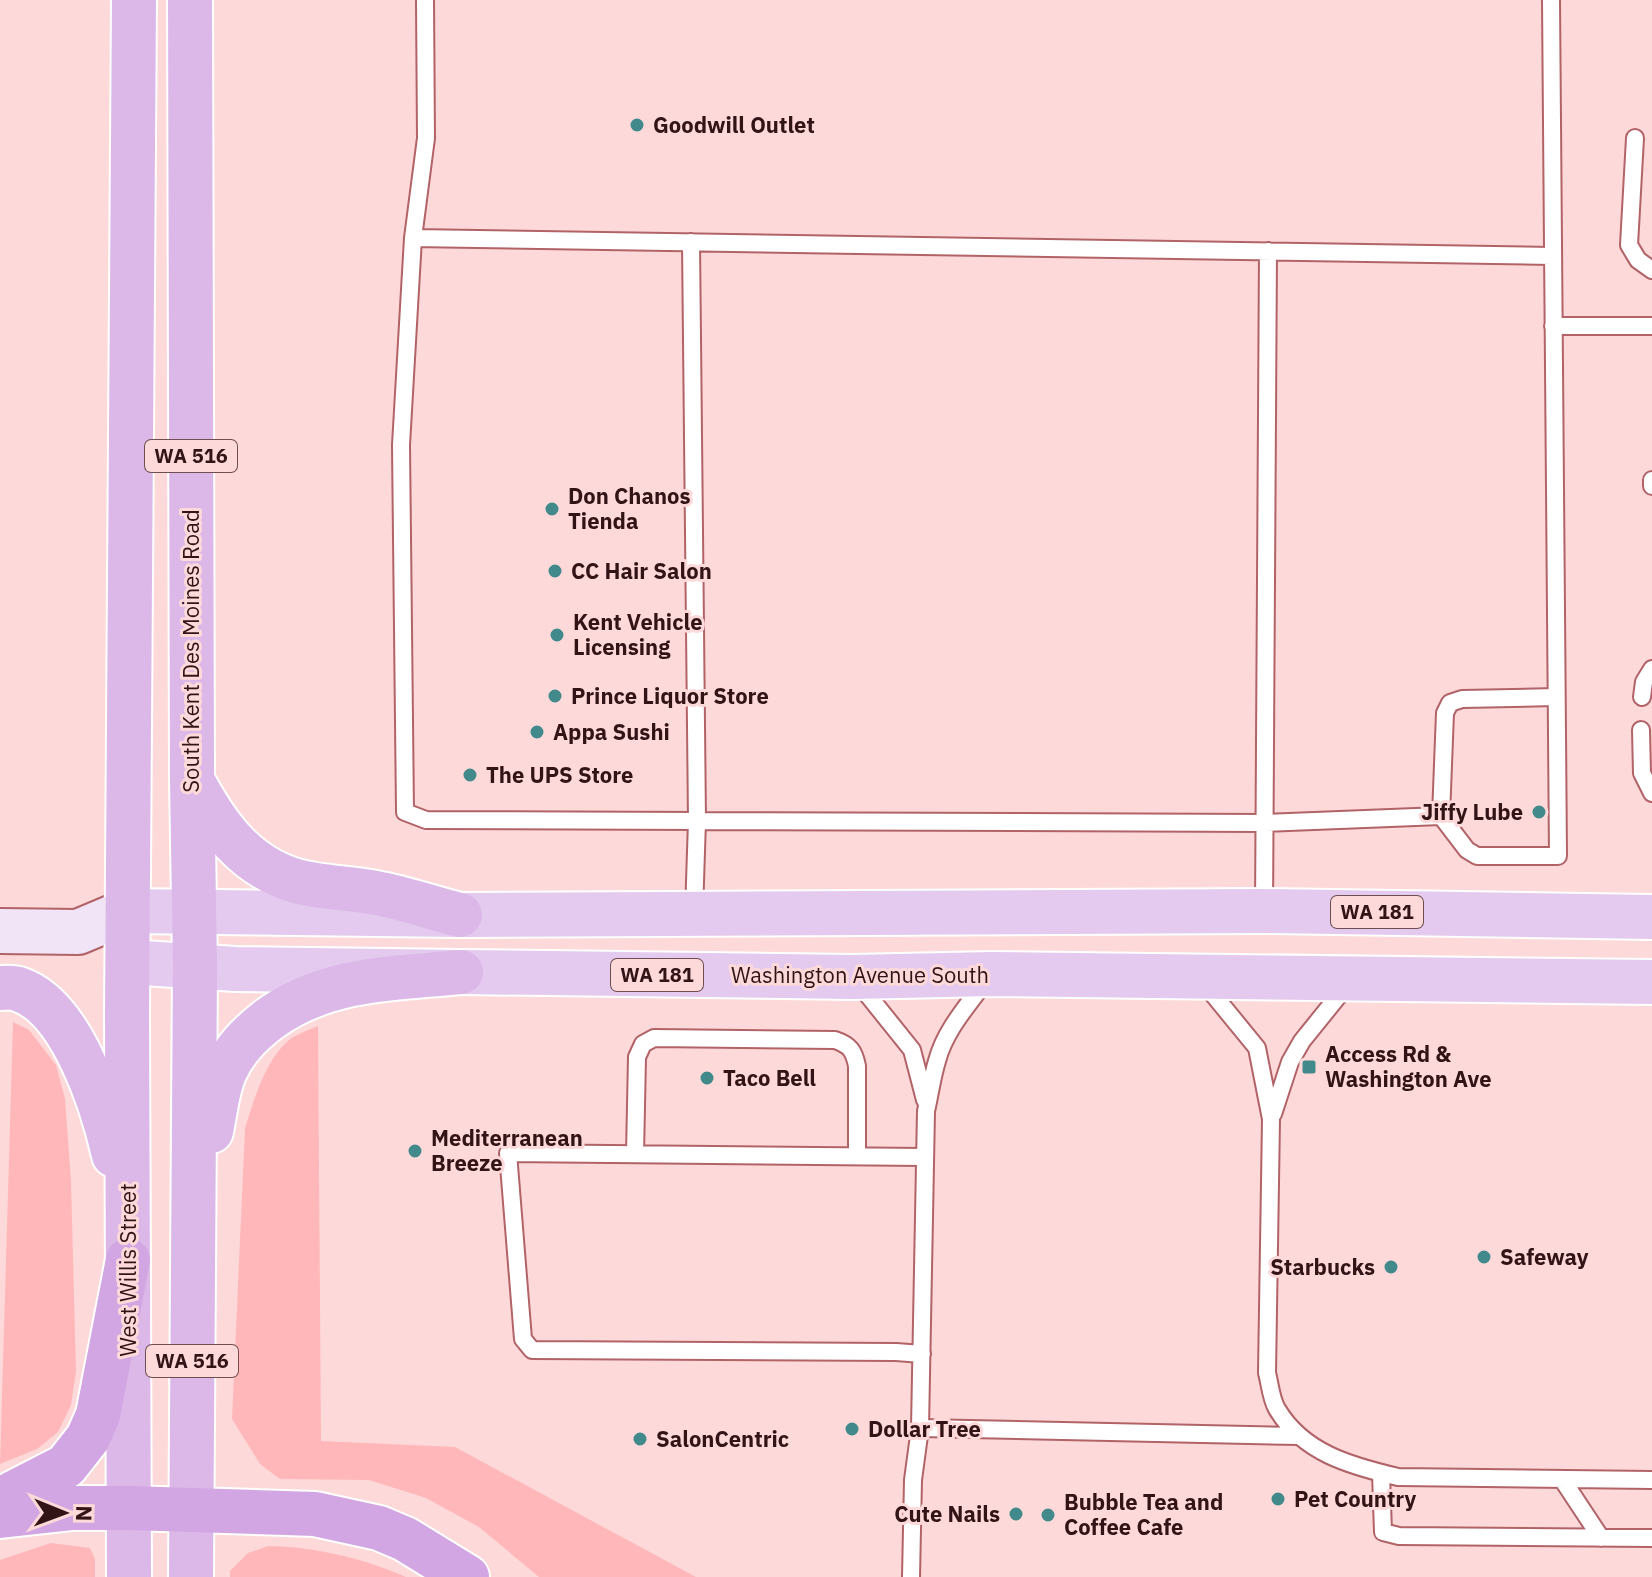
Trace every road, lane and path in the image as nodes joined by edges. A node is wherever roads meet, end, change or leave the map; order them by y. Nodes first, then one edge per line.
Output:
1 (134, 0) edge
2 (190, 0) edge
3 (425, 0) edge
4 (1551, 0) edge
5 (1635, 138) dead end
6 (413, 238) junction
7 (691, 242) junction
8 (1268, 251) junction
9 (1552, 256) junction
10 (1652, 270) edge
11 (1553, 326) junction
12 (1652, 326) edge
13 (1652, 480) edge
14 (1652, 486) edge
15 (1652, 669) edge
16 (1556, 697) junction
17 (1642, 697) dead end
18 (1641, 730) dead end
19 (192, 779) junction
20 (1652, 793) edge
21 (1441, 816) junction
22 (697, 821) junction
23 (1266, 823) junction
24 (128, 911) junction
25 (1264, 911) junction
26 (194, 912) junction
27 (694, 912) junction
28 (460, 915) junction
29 (1652, 917) edge
30 (0, 931) edge
31 (78, 932) junction
32 (128, 962) junction
33 (195, 966) junction
34 (461, 972) junction
35 (991, 974) junction
36 (853, 977) junction
37 (1199, 977) junction
38 (1353, 978) junction
39 (1652, 982) edge
40 (0, 988) edge
41 (926, 1111) junction
42 (1271, 1119) junction
43 (635, 1154) junction
44 (857, 1156) junction
45 (924, 1157) junction
46 (193, 1211) junction
47 (128, 1217) junction
48 (128, 1260) junction
49 (922, 1354) junction
50 (920, 1428) junction
51 (1299, 1436) junction
52 (1381, 1473) junction
53 (1562, 1479) junction
54 (1652, 1480) edge
55 (0, 1500) edge
56 (129, 1508) junction
57 (191, 1510) junction
58 (0, 1516) edge
59 (1601, 1538) junction
60 (1652, 1538) edge
61 (129, 1577) edge
62 (191, 1577) edge
63 (467, 1577) edge
64 (911, 1577) edge

1 - 24 highway, WA 516
2 - 19 highway, South Kent Des Moines Road / WA 516
3 - 6 lane
4 - 9 lane
5 - 10 lane
6 - 7 lane
6 - 22 lane
7 - 8 lane
7 - 22 lane
8 - 9 lane
8 - 23 lane
9 - 11 lane
11 - 12 lane
11 - 16 lane
13 - 14 lane
15 - 17 lane
16 - 21 lane
16 - 21 lane
18 - 20 lane
19 - 26 highway, South Kent Des Moines Road / WA 516
19 - 28 highway
21 - 23 lane
22 - 23 lane
22 - 27 lane
23 - 25 lane
24 - 26 main road, WA 181
24 - 31 main road
24 - 32 highway, WA 516
25 - 27 main road, WA 181
25 - 29 main road, WA 181
26 - 28 main road, WA 181
26 - 33 highway, South Kent Des Moines Road / WA 516
27 - 28 main road, WA 181
30 - 31 main road
31 - 32 main road, Washington Avenue South
32 - 33 main road, Washington Avenue South / WA 181
32 - 47 highway, West Willis Street / WA 516
33 - 34 main road, Washington Avenue South / WA 181
33 - 46 highway, WA 516
34 - 36 main road, Washington Avenue South / WA 181
34 - 46 highway
35 - 36 main road, Washington Avenue South / WA 181
35 - 37 main road, Washington Avenue South / WA 181
35 - 41 lane
36 - 41 lane
37 - 38 main road, Washington Avenue South / WA 181
37 - 42 lane
38 - 39 main road, Washington Avenue South / WA 181
38 - 42 lane
40 - 47 highway
41 - 45 lane
42 - 51 lane
43 - 44 lane
43 - 44 lane
43 - 49 lane
44 - 45 lane
45 - 49 lane
46 - 57 highway, WA 516
47 - 48 highway, West Willis Street / WA 516
48 - 55 highway
48 - 56 highway, West Willis Street / WA 516
49 - 50 lane
50 - 51 lane
50 - 64 lane
51 - 52 lane
52 - 53 lane
52 - 59 lane
53 - 54 lane
53 - 59 lane
56 - 57 highway
56 - 58 highway
56 - 61 highway, West Willis Street / WA 516
57 - 62 highway, WA 516
57 - 63 highway
59 - 60 lane

